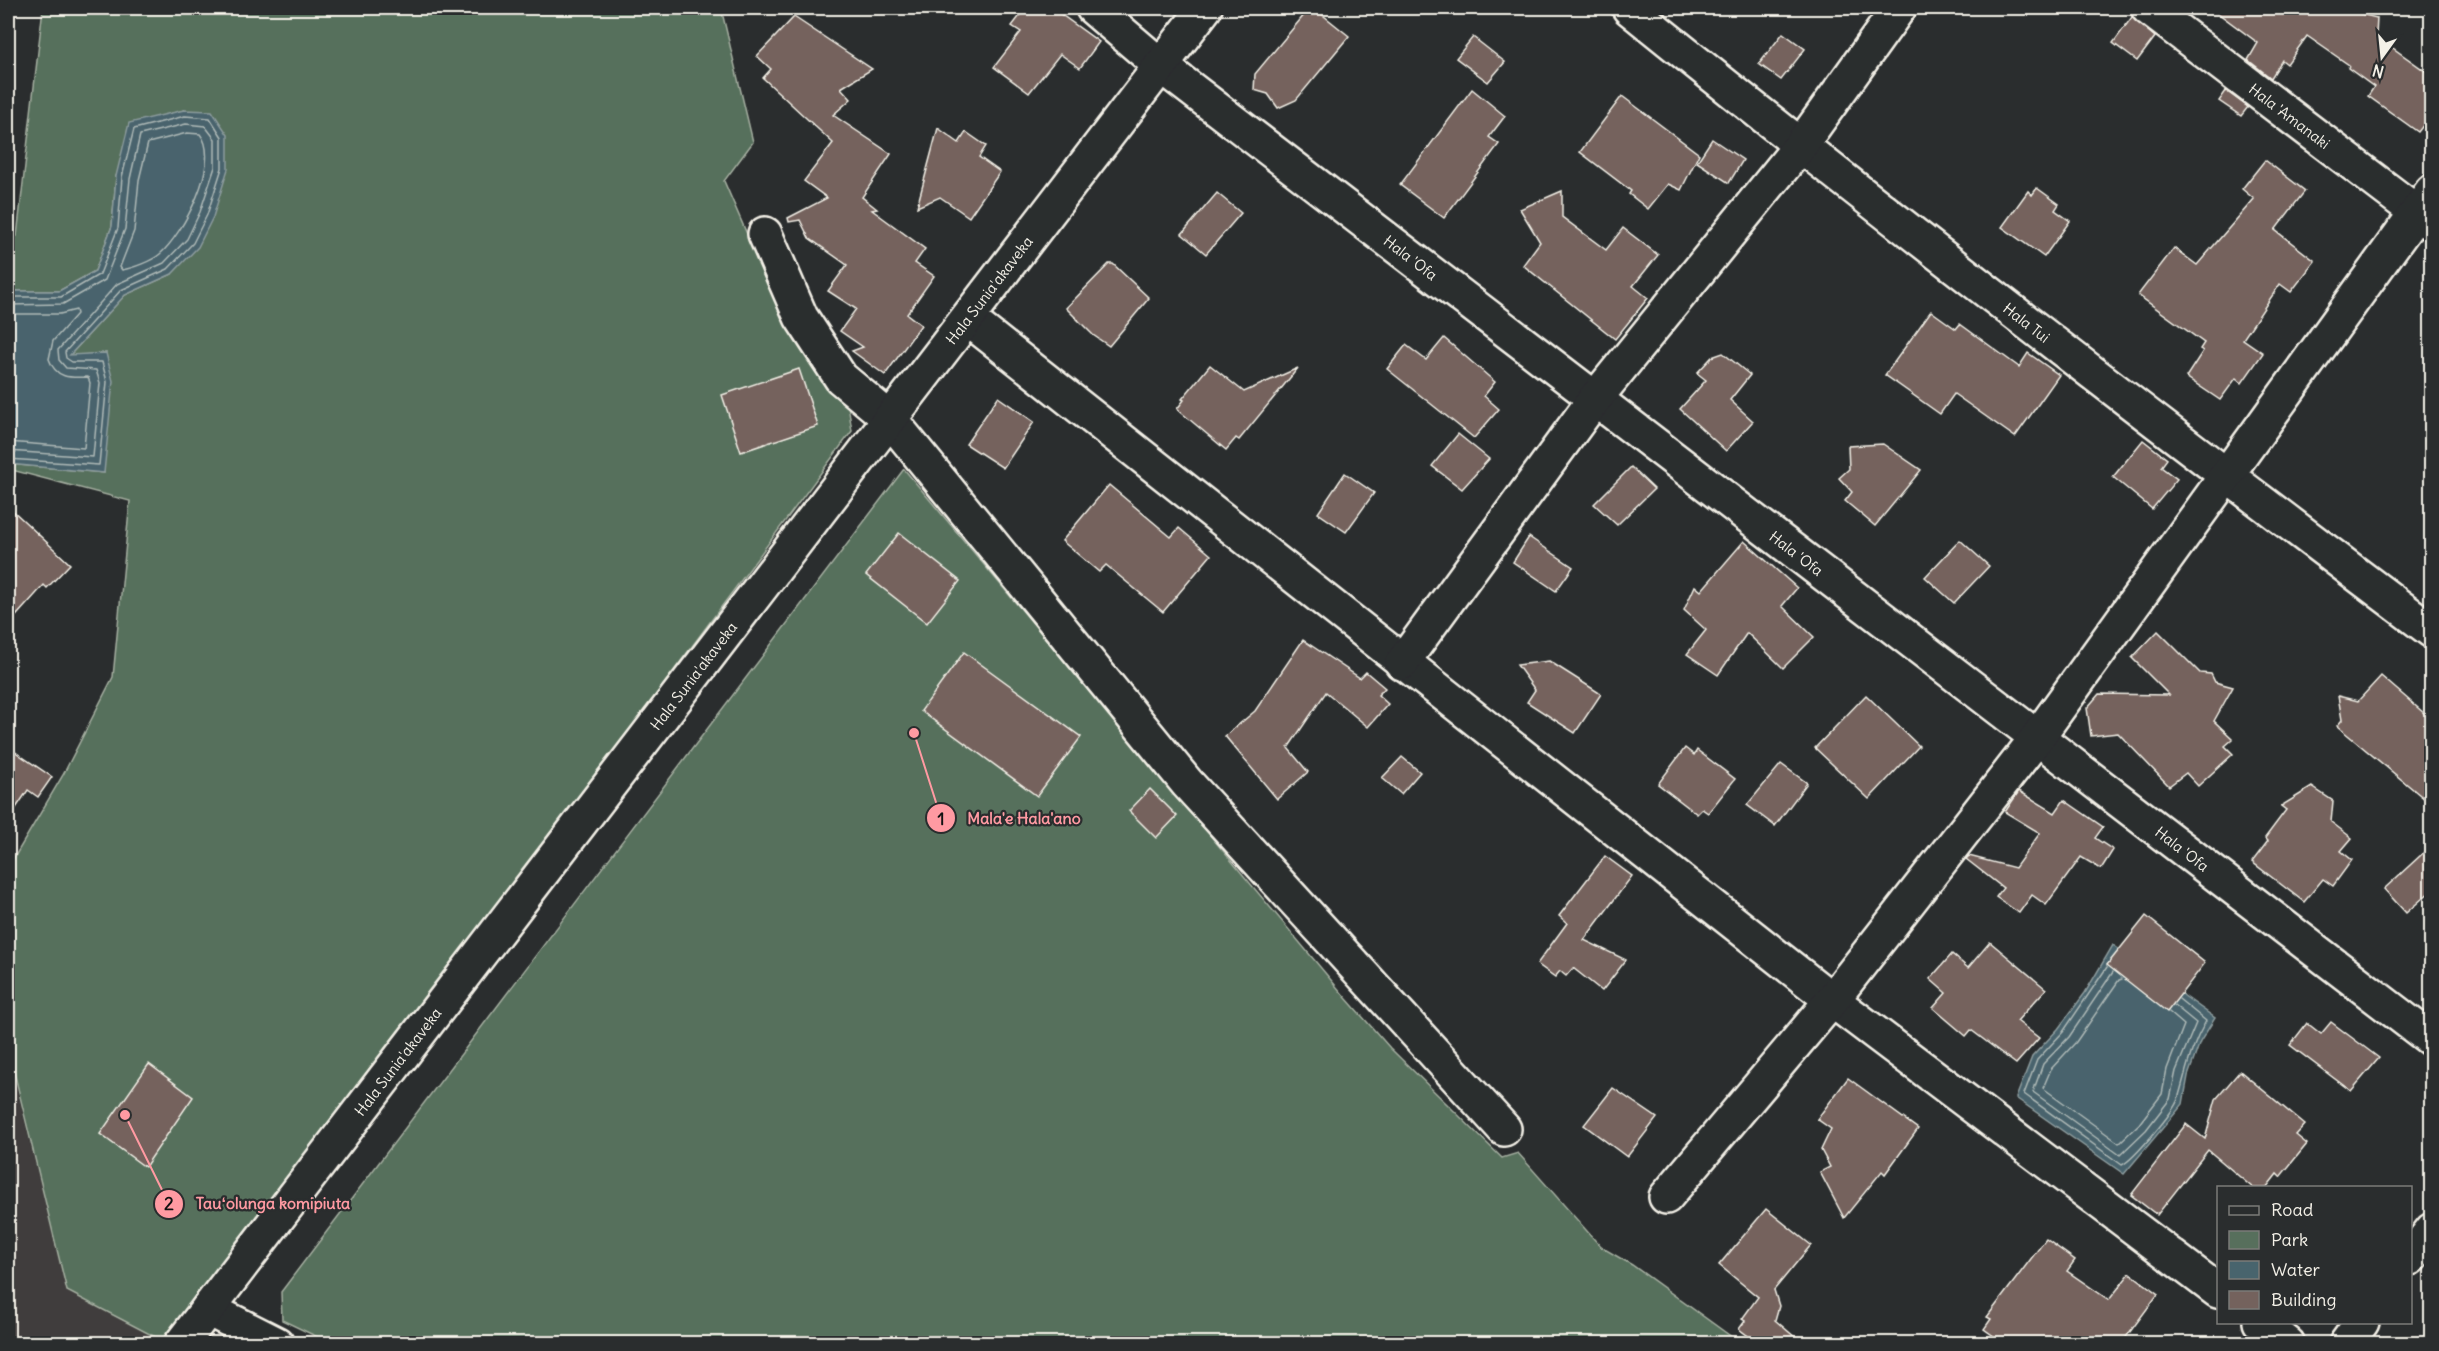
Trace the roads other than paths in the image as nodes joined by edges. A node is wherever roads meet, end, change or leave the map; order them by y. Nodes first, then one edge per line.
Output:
1 (1093, 8) edge
2 (1204, 8) edge
3 (1629, 8) edge
4 (1899, 8) edge
5 (2148, 8) edge
6 (1161, 66) junction
7 (1800, 146) junction
8 (2426, 209) edge
9 (765, 234) dead end
10 (968, 319) junction
11 (1594, 400) junction
12 (890, 419) junction
13 (2227, 477) junction
14 (2432, 631) edge
15 (1402, 663) junction
16 (2036, 739) junction
17 (1832, 1000) junction
18 (2432, 1040) edge
19 (1504, 1129) dead end
20 (1666, 1197) dead end
21 (2432, 1230) edge
22 (2412, 1255) edge
23 (2217, 1290) edge
24 (208, 1309) junction
25 (2261, 1324) edge
26 (2361, 1324) edge
27 (181, 1344) edge
28 (277, 1344) edge
29 (2288, 1344) edge
30 (2346, 1344) edge

1 - 6 street, Hala 'Ofa
2 - 6 street, Hala Sunia'akaveka
3 - 7 street, Hala Tui
4 - 7 street
5 - 8 street, Hala 'Amanaki
6 - 10 street, Hala Sunia'akaveka
6 - 11 street, Hala 'Ofa
7 - 11 street
7 - 13 street, Hala Tui
8 - 13 street
9 - 12 street
10 - 12 street, Hala Sunia'akaveka
10 - 15 street
11 - 15 street
11 - 16 street, Hala 'Ofa
12 - 19 street
12 - 24 street, Hala Sunia'akaveka
13 - 14 street, Hala Tui
13 - 16 street
15 - 17 street
16 - 17 street
16 - 18 street, Hala 'Ofa
17 - 20 street
17 - 23 street
21 - 22 street
24 - 27 street, Hala Sunia'akaveka
24 - 28 street
25 - 29 street
26 - 30 street

